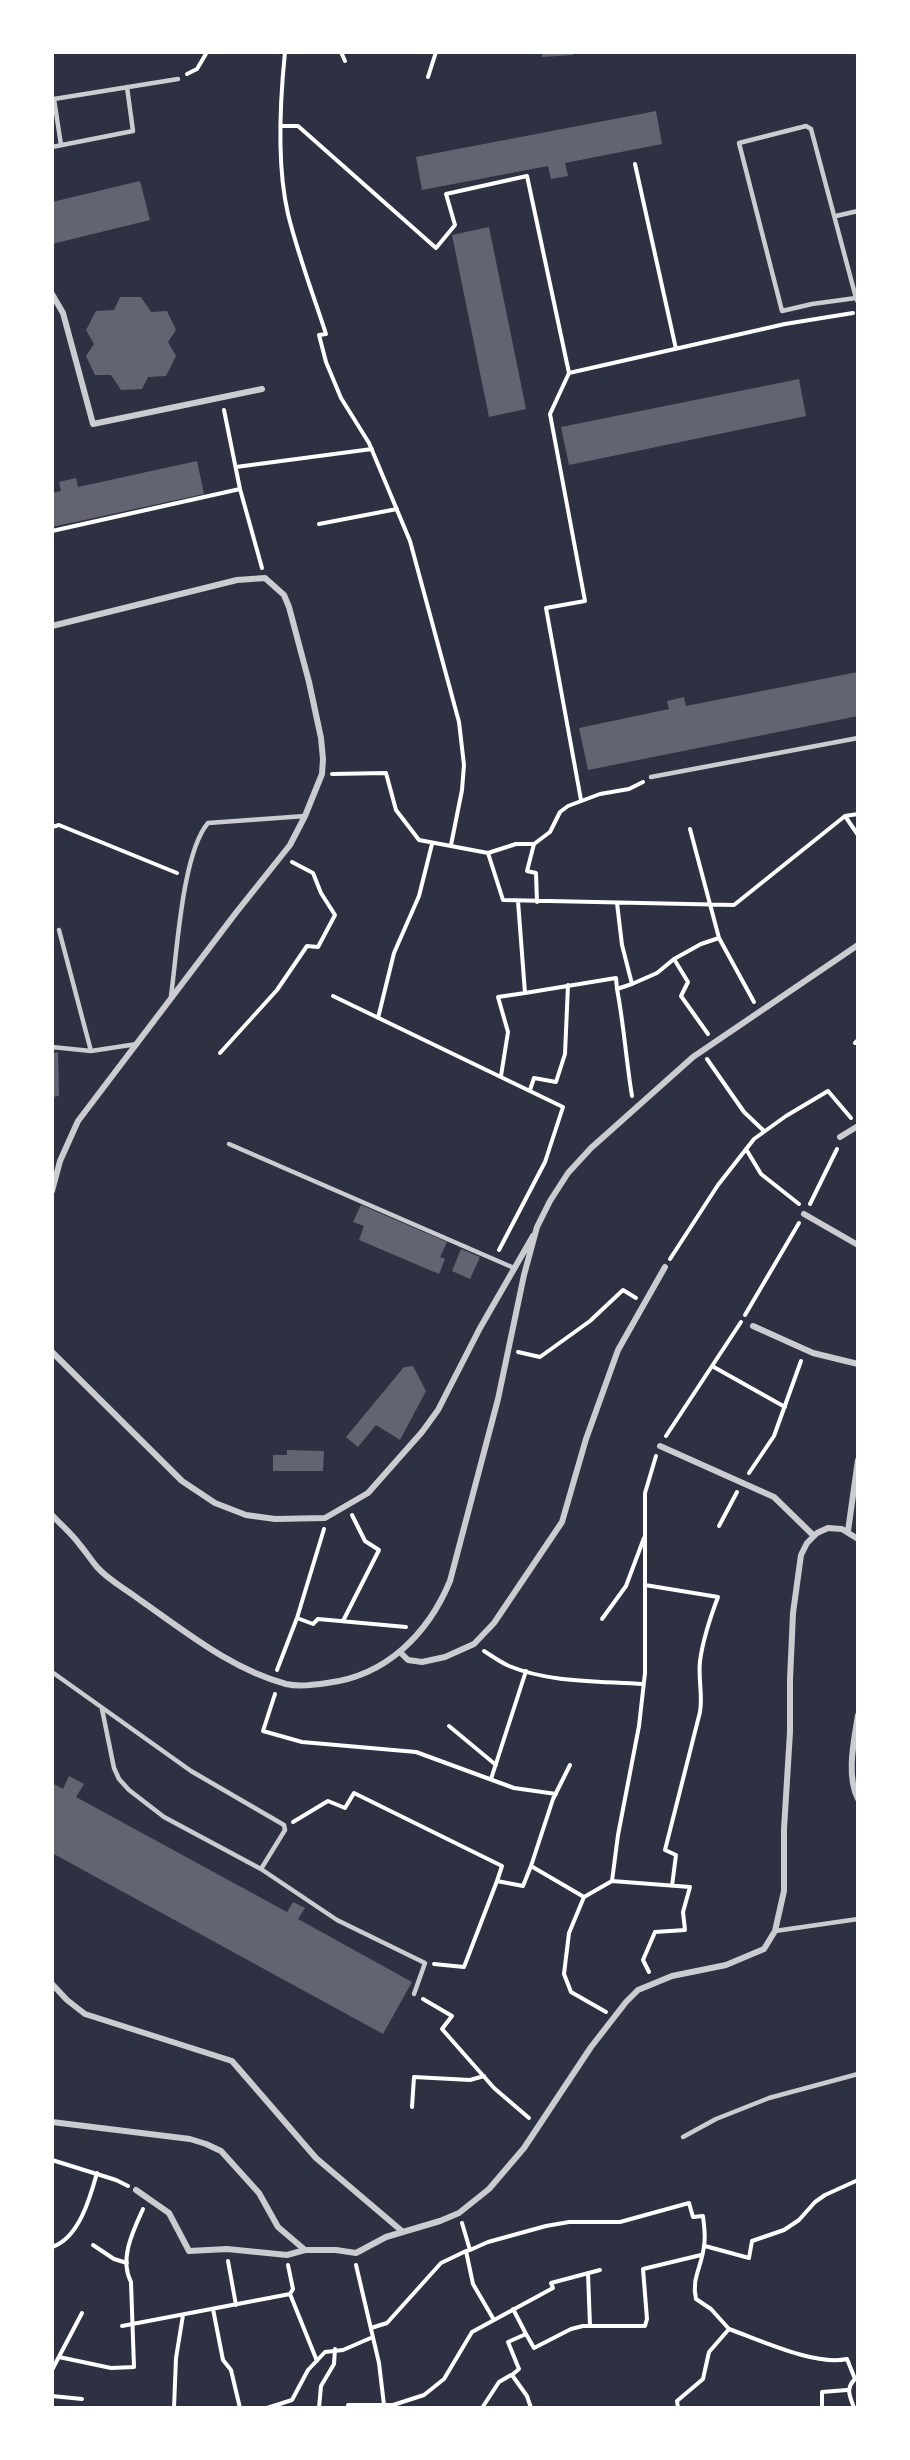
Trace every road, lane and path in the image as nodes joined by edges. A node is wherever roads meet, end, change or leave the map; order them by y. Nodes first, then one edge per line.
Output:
1 (207, 52) edge
2 (285, 52) edge
3 (342, 52) edge
4 (436, 52) edge
5 (345, 61) dead end
6 (428, 77) dead end
7 (178, 78) joint
8 (127, 87) junction
9 (282, 126) junction
10 (61, 145) junction
11 (52, 147) edge
12 (635, 164) dead end
13 (858, 211) edge
14 (836, 216) junction
15 (52, 294) edge
16 (857, 300) edge
17 (858, 312) edge
18 (676, 349) junction
19 (569, 373) junction
20 (262, 389) dead end
21 (221, 397) junction
22 (372, 449) junction
23 (236, 467) junction
24 (240, 489) junction
25 (397, 509) junction
26 (319, 524) dead end
27 (52, 531) edge
28 (265, 578) junction
29 (52, 626) edge
30 (858, 738) edge
31 (322, 774) junction
32 (651, 777) joint
33 (580, 800) junction
34 (858, 814) edge
35 (305, 816) junction
36 (845, 816) junction
37 (52, 826) edge
38 (690, 829) dead end
39 (858, 835) edge
40 (432, 844) junction
41 (534, 844) junction
42 (451, 845) junction
43 (488, 853) junction
44 (281, 856) junction
45 (187, 877) junction
46 (518, 901) junction
47 (537, 902) junction
48 (617, 903) junction
49 (711, 904) junction
50 (59, 930) dead end
51 (719, 938) junction
52 (858, 945) edge
53 (674, 959) junction
54 (632, 984) junction
55 (568, 985) junction
56 (617, 989) junction
57 (525, 993) junction
58 (333, 996) dead end
59 (171, 999) junction
60 (759, 1010) junction
61 (378, 1018) junction
62 (714, 1042) junction
63 (137, 1044) junction
64 (52, 1047) edge
65 (91, 1051) junction
66 (701, 1051) junction
67 (219, 1053) dead end
68 (501, 1076) junction
69 (530, 1090) junction
70 (634, 1109) junction
71 (857, 1126) edge
72 (764, 1131) junction
73 (840, 1137) joint
74 (229, 1144) dead end
75 (746, 1149) junction
76 (52, 1191) edge
77 (805, 1212) junction
78 (537, 1227) junction
79 (858, 1245) edge
80 (495, 1258) junction
81 (665, 1267) joint
82 (514, 1268) junction
83 (645, 1303) junction
84 (753, 1326) dead end
85 (508, 1350) junction
86 (805, 1350) junction
87 (52, 1352) edge
88 (858, 1364) edge
89 (712, 1366) junction
90 (785, 1407) junction
91 (660, 1446) junction
92 (858, 1460) edge
93 (742, 1482) junction
94 (348, 1506) junction
95 (52, 1515) edge
96 (325, 1518) junction
97 (719, 1526) dead end
98 (848, 1531) junction
99 (646, 1534) junction
100 (814, 1536) junction
101 (858, 1539) edge
102 (645, 1585) junction
103 (297, 1618) junction
104 (602, 1619) dead end
105 (343, 1621) junction
106 (423, 1629) junction
107 (474, 1644) junction
108 (400, 1652) junction
109 (526, 1671) junction
110 (52, 1672) edge
111 (277, 1680) junction
112 (643, 1684) junction
113 (102, 1709) junction
114 (858, 1715) edge
115 (449, 1726) dead end
116 (495, 1765) junction
117 (570, 1765) dead end
118 (491, 1779) junction
119 (556, 1794) junction
120 (858, 1799) edge
121 (285, 1827) junction
122 (531, 1866) junction
123 (261, 1869) junction
124 (497, 1881) junction
125 (612, 1881) junction
126 (672, 1886) junction
127 (584, 1897) junction
128 (858, 1919) edge
129 (775, 1931) junction
130 (425, 1963) junction
131 (654, 1982) junction
132 (52, 1984) edge
133 (414, 1994) joint
134 (615, 2017) junction
135 (858, 2074) edge
136 (484, 2076) junction
137 (412, 2107) dead end
138 (52, 2122) edge
139 (538, 2126) junction
140 (683, 2137) dead end
141 (52, 2160) edge
142 (97, 2173) junction
143 (858, 2180) edge
144 (136, 2190) joint
145 (147, 2199) junction
146 (459, 2212) junction
147 (403, 2232) junction
148 (93, 2245) dead end
149 (705, 2246) junction
150 (52, 2247) edge
151 (227, 2249) junction
152 (305, 2250) junction
153 (468, 2250) junction
154 (356, 2253) junction
155 (286, 2255) junction
156 (702, 2255) junction
157 (127, 2263) junction
158 (600, 2270) dead end
159 (588, 2273) junction
160 (290, 2294) junction
161 (236, 2305) junction
162 (213, 2309) junction
163 (513, 2310) junction
164 (82, 2313) dead end
165 (183, 2315) junction
166 (494, 2320) junction
167 (134, 2324) junction
168 (122, 2326) dead end
169 (590, 2326) junction
170 (371, 2328) junction
171 (729, 2329) junction
172 (526, 2334) junction
173 (373, 2337) junction
174 (335, 2349) junction
175 (58, 2357) junction
176 (317, 2361) junction
177 (52, 2370) edge
178 (512, 2375) junction
179 (856, 2378) edge
180 (848, 2390) junction
181 (52, 2396) edge
182 (82, 2399) dead end
183 (384, 2405) junction
184 (393, 2406) edge
185 (174, 2408) edge
186 (240, 2408) edge
187 (267, 2408) edge
188 (320, 2408) edge
189 (348, 2408) edge
190 (482, 2408) edge
191 (531, 2408) edge
192 (678, 2408) edge
193 (822, 2408) edge
194 (854, 2408) edge

1 - 7 path
2 - 9 path
3 - 5 path
4 - 6 path
7 - 8 lane
8 - 10 lane
8 - 10 lane
9 - 19 path
9 - 22 path
10 - 11 lane
12 - 18 path
13 - 14 lane
14 - 16 lane
14 - 16 lane
15 - 21 street
17 - 18 path
18 - 19 path
19 - 33 path
20 - 21 street
21 - 23 path
22 - 23 path
22 - 25 path
23 - 24 path
24 - 27 path
24 - 28 path
25 - 26 path
25 - 42 path
28 - 29 street
28 - 31 street
30 - 32 lane
31 - 35 street
31 - 40 path
32 - 33 path
33 - 41 path
34 - 36 path
35 - 44 street
35 - 45 lane
36 - 39 path
36 - 49 path
37 - 45 path
38 - 49 path
40 - 42 path
40 - 61 path
41 - 43 path
41 - 47 path
42 - 43 path
43 - 46 path
44 - 59 street
44 - 67 path
45 - 59 lane
46 - 47 path
46 - 57 path
47 - 48 path
48 - 49 path
48 - 54 path
49 - 51 path
50 - 65 lane
51 - 53 path
51 - 60 path
52 - 60 street
53 - 54 path
53 - 62 path
54 - 56 path
55 - 56 path
55 - 57 path
55 - 69 path
56 - 70 path
57 - 68 path
58 - 61 path
59 - 63 street
60 - 62 street
61 - 68 path
62 - 66 street
63 - 65 lane
63 - 76 street
64 - 65 lane
66 - 70 street
66 - 72 path
68 - 69 path
69 - 80 path
70 - 78 street
71 - 72 path
71 - 73 street
72 - 75 path
73 - 77 path
74 - 80 lane
75 - 77 path
75 - 81 path
77 - 79 street
77 - 89 path
78 - 82 street
78 - 85 street
80 - 82 lane
81 - 83 street
82 - 94 street
83 - 85 path
83 - 107 street
84 - 86 street
85 - 106 street
86 - 88 street
86 - 90 path
87 - 96 street
89 - 90 path
89 - 91 path
90 - 93 path
91 - 93 street
91 - 99 path
92 - 98 street
93 - 97 path
93 - 100 street
94 - 96 street
94 - 105 path
95 - 111 street
96 - 103 path
98 - 100 street
98 - 101 street
99 - 102 path
99 - 104 path
100 - 129 street
102 - 112 path
102 - 126 path
103 - 105 path
103 - 111 path
105 - 106 path
106 - 108 street
107 - 108 street
107 - 109 path
108 - 111 street
109 - 112 path
109 - 116 path
110 - 113 lane
111 - 118 path
112 - 125 path
113 - 121 lane
113 - 123 lane
114 - 120 street
115 - 116 path
116 - 118 path
117 - 119 path
118 - 119 path
119 - 122 path
121 - 123 lane
121 - 124 path
122 - 124 path
122 - 127 path
123 - 130 lane
124 - 130 path
125 - 126 path
125 - 127 path
126 - 131 path
127 - 134 path
128 - 129 lane
129 - 131 street
130 - 133 lane
131 - 134 street
132 - 147 street
133 - 136 path
134 - 139 street
135 - 140 lane
136 - 137 path
136 - 139 path
138 - 152 street
139 - 146 street
141 - 142 path
142 - 144 path
142 - 150 path
143 - 149 path
144 - 145 street
145 - 151 street
145 - 157 path
146 - 147 street
146 - 153 path
147 - 154 street
148 - 157 path
149 - 153 path
149 - 156 path
151 - 155 street
151 - 161 path
152 - 154 street
152 - 155 street
153 - 166 path
153 - 170 path
154 - 170 path
155 - 160 path
156 - 169 path
156 - 171 path
157 - 167 path
158 - 159 path
159 - 163 path
159 - 169 path
160 - 161 path
160 - 176 path
161 - 162 path
162 - 165 path
162 - 186 path
163 - 166 path
163 - 172 path
164 - 175 path
165 - 167 path
165 - 185 path
166 - 184 path
167 - 168 path
167 - 175 path
169 - 172 path
170 - 173 path
171 - 179 path
171 - 192 path
172 - 178 path
173 - 174 path
173 - 183 path
174 - 176 path
174 - 188 path
175 - 177 path
176 - 187 path
178 - 190 path
178 - 191 path
179 - 180 path
180 - 193 path
180 - 194 path
181 - 182 path
183 - 184 path
183 - 189 path

